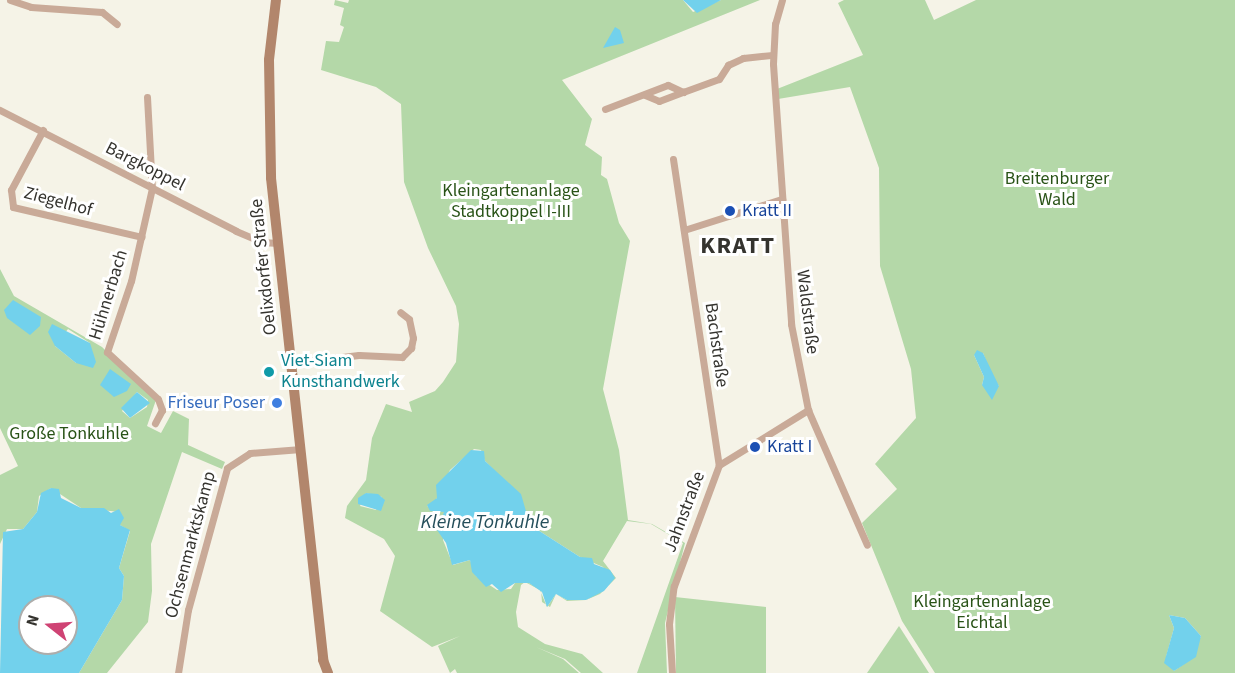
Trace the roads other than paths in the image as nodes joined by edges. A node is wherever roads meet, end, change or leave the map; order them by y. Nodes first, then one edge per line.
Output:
1 (10, 0) edge
2 (276, 0) edge
3 (782, 0) edge
4 (117, 24) dead end
5 (773, 56) junction
6 (683, 92) junction
7 (645, 94) junction
8 (147, 97) dead end
9 (605, 109) dead end
10 (0, 110) edge
11 (43, 130) junction
12 (673, 159) dead end
13 (152, 188) junction
14 (782, 199) junction
15 (684, 230) junction
16 (142, 237) junction
17 (278, 243) junction
18 (400, 312) dead end
19 (292, 363) junction
20 (808, 410) junction
21 (155, 423) dead end
22 (301, 449) junction
23 (719, 465) junction
24 (867, 545) dead end
25 (178, 673) edge
26 (328, 673) edge
27 (672, 673) edge

1 - 4 street
2 - 17 street, Oelixdorfer Straße
3 - 5 street, Waldstraße
5 - 6 street
5 - 14 street, Waldstraße
6 - 7 street
6 - 7 street
7 - 9 street
8 - 13 street, Hühnerbach
10 - 11 street, Bargkoppel
11 - 13 street, Bargkoppel
11 - 16 street, Ziegelhof
12 - 15 street, Bachstraße
13 - 16 street, Hühnerbach
13 - 17 street, Bargkoppel
14 - 15 street
14 - 20 street, Waldstraße
15 - 23 street, Bachstraße
16 - 21 street, Hühnerbach
17 - 19 street, Oelixdorfer Straße
18 - 19 street
19 - 22 street, Oelixdorfer Straße
20 - 23 street, Jahnstraße
20 - 24 street, Waldstraße
22 - 25 street, Ochsenmarktskamp
22 - 26 street, Oelixdorfer Straße
23 - 27 street, Jahnstraße

